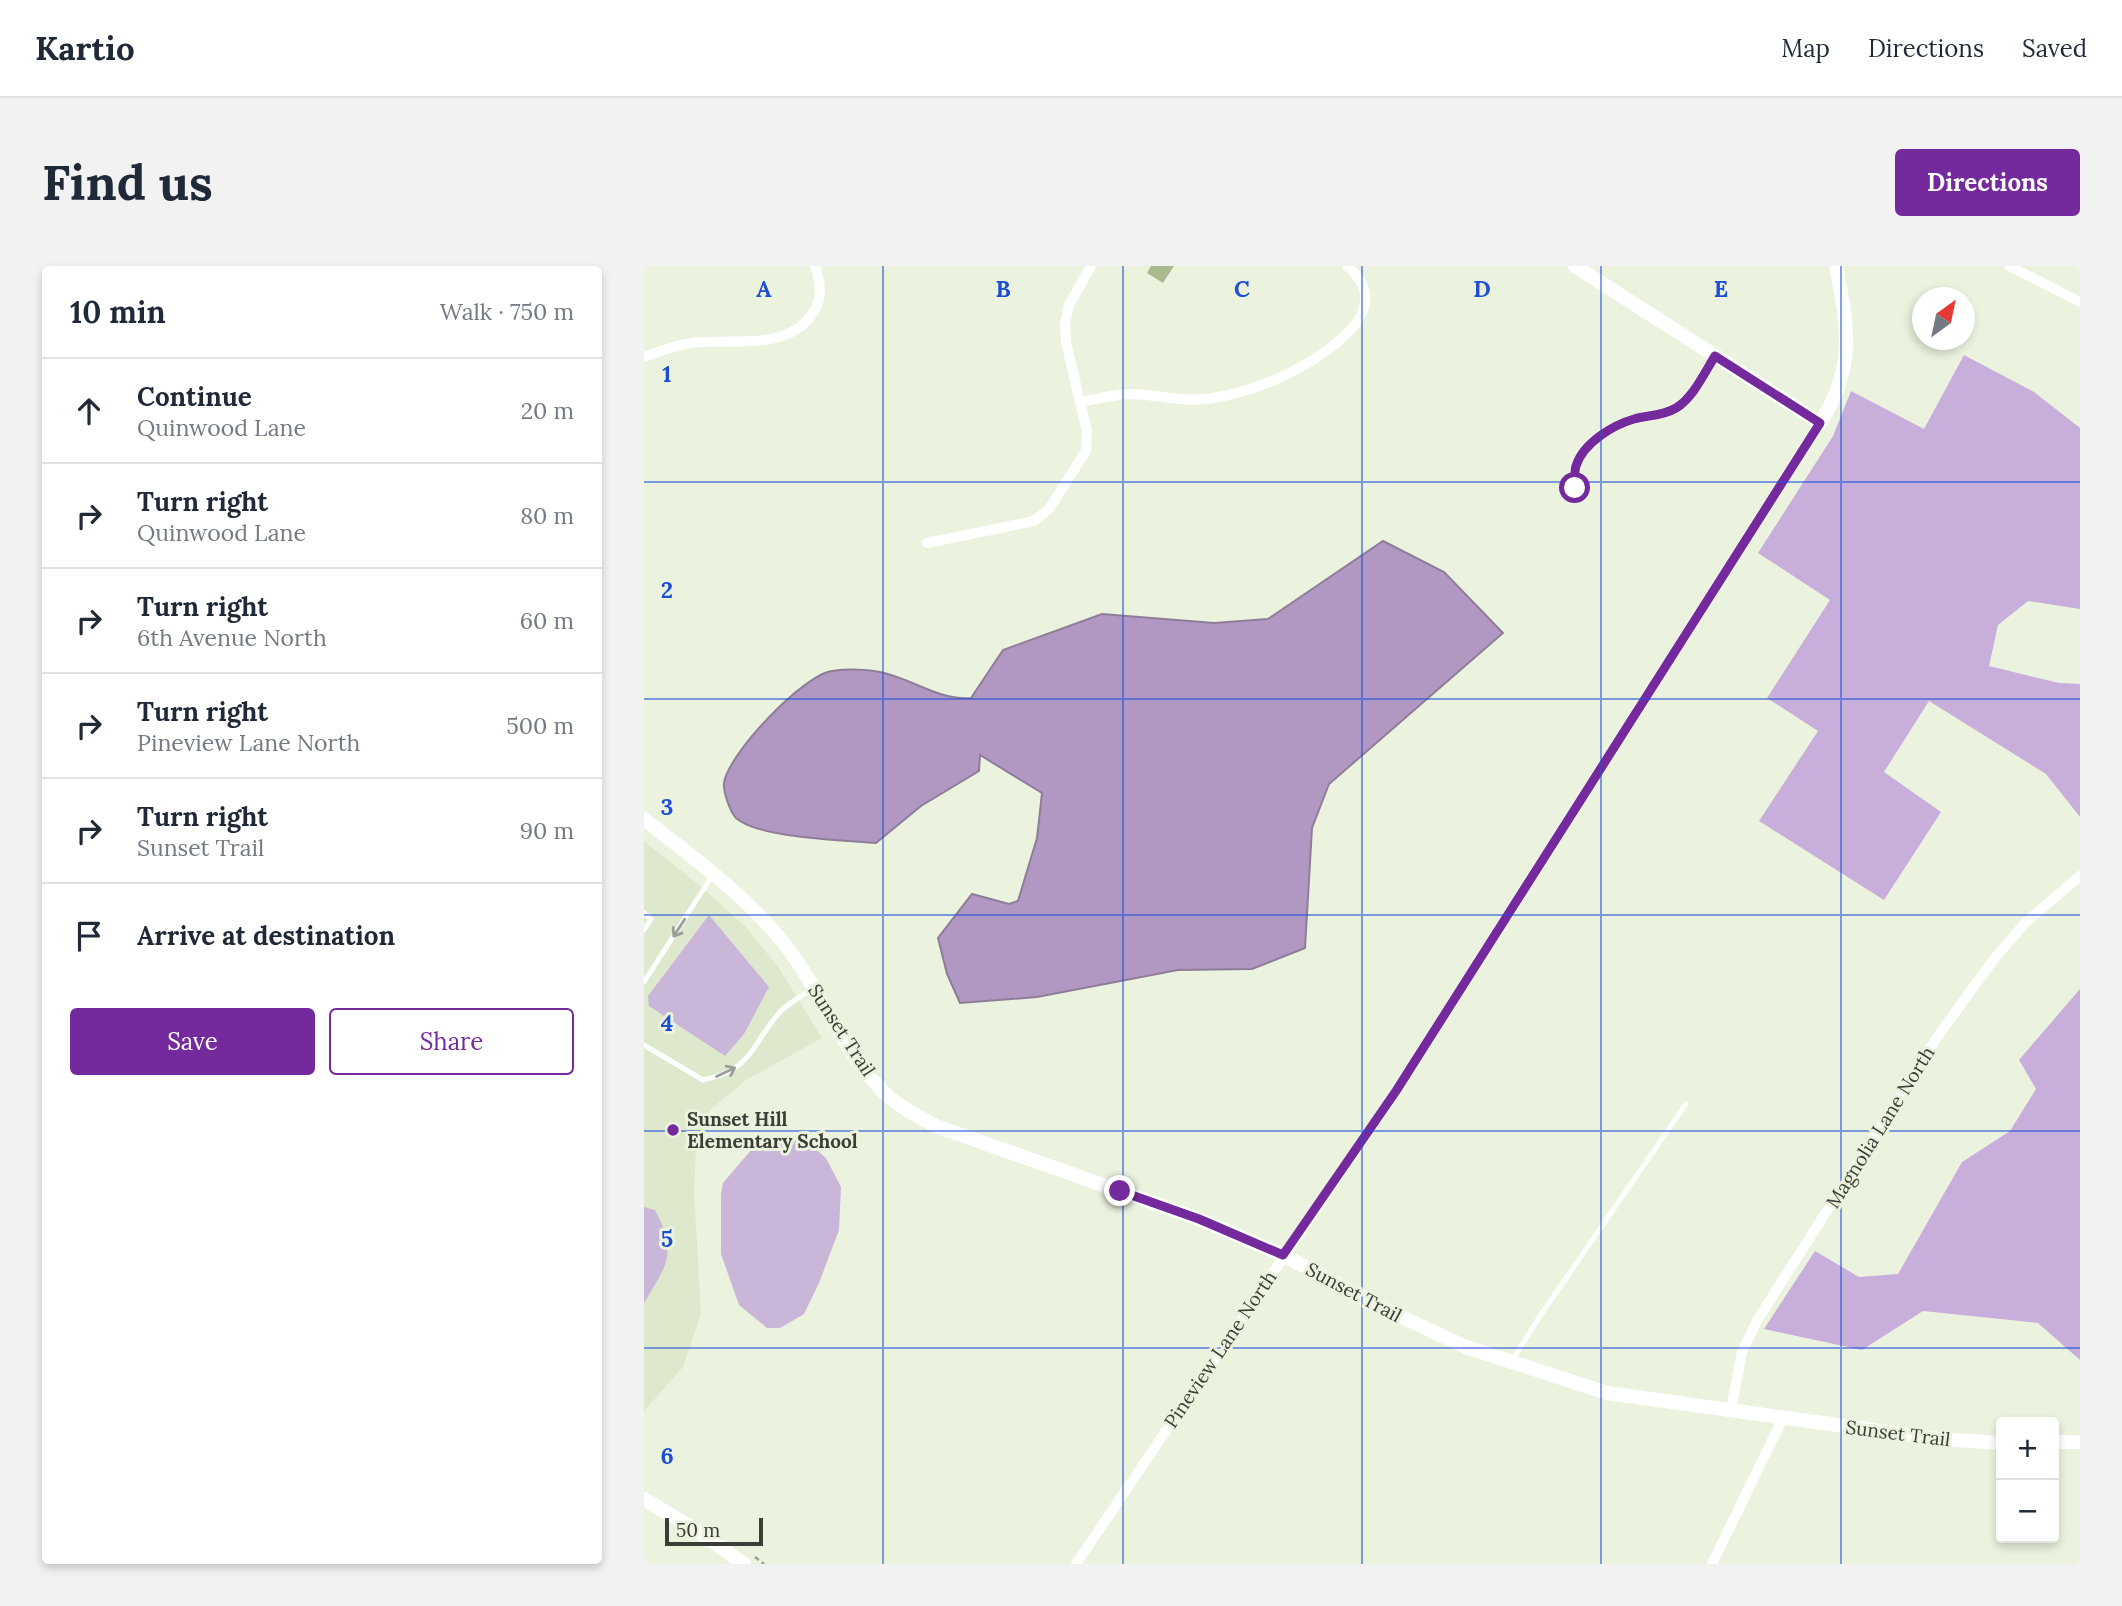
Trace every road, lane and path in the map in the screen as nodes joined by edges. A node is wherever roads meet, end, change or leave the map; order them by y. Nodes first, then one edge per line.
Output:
1 (815, 266) edge
2 (1091, 266) edge
3 (1347, 266) edge
4 (1575, 266) edge
5 (1836, 266) edge
6 (2009, 266) edge
7 (2080, 302) edge
8 (1715, 356) junction
9 (644, 357) edge
10 (1080, 402) junction
11 (1820, 423) junction
12 (1575, 488) dead end
13 (927, 543) dead end
14 (644, 819) edge
15 (713, 874) junction
16 (2080, 876) edge
17 (644, 913) edge
18 (644, 930) edge
19 (644, 982) edge
20 (814, 988) junction
21 (644, 1045) edge
22 (1686, 1104) dead end
23 (1283, 1255) junction
24 (1512, 1362) junction
25 (1731, 1410) junction
26 (1783, 1418) junction
27 (2059, 1442) edge
28 (2080, 1442) edge
29 (1996, 1443) edge
30 (644, 1499) edge
31 (744, 1564) edge
32 (1076, 1564) edge
33 (1712, 1564) edge

1 - 9 street
2 - 10 street
3 - 10 street
4 - 8 street
5 - 11 street, Pineview Lane North
6 - 7 street
8 - 11 street
8 - 12 street
10 - 13 street
11 - 23 street, Pineview Lane North
14 - 15 street, Sunset Trail
15 -> 19 lane
15 - 20 street, Sunset Trail
16 - 25 street, Magnolia Lane North
17 - 18 lane
21 -> 20 lane
20 - 23 street, Sunset Trail
22 - 24 lane
23 - 24 street, Sunset Trail
23 - 32 street, Pineview Lane North
24 - 25 street, Sunset Trail
25 - 26 street, Sunset Trail
26 - 29 street, Sunset Trail
26 - 33 street
27 - 28 street
30 - 31 street

